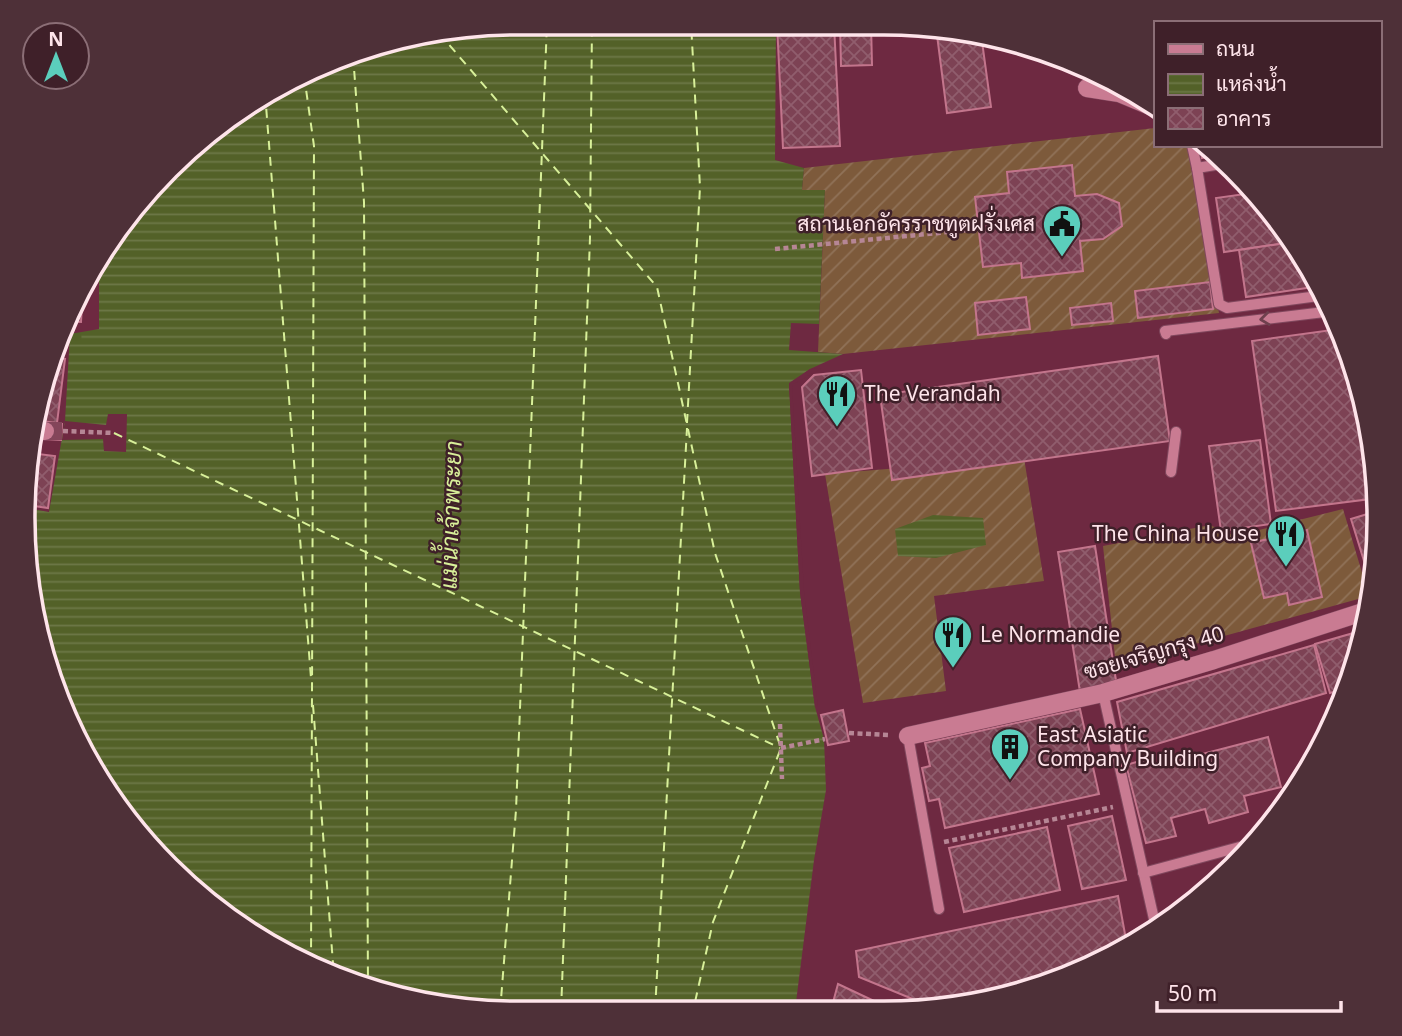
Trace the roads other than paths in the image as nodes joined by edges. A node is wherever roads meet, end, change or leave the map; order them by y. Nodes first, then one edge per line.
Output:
1 (1087, 88) dead end
2 (1110, 92) edge
3 (1192, 147) edge
4 (1214, 165) edge
5 (1197, 168) junction
6 (1313, 297) edge
7 (1321, 312) edge
8 (1166, 334) dead end
9 (1176, 432) dead end
10 (1171, 472) dead end
11 (1357, 614) edge
12 (1103, 693) junction
13 (908, 736) joint
14 (1237, 848) edge
15 (1143, 873) junction
16 (939, 909) dead end
17 (1154, 919) edge

1 - 2 street
3 - 5 lane
4 - 5 lane
5 - 6 lane
7 -> 8 lane
9 - 10 lane
11 - 12 street, ซอยเจริญกรุง 40
12 - 13 street, ซอยเจริญกรุง 40
12 - 15 lane
13 - 16 lane
14 - 15 lane
15 - 17 lane

